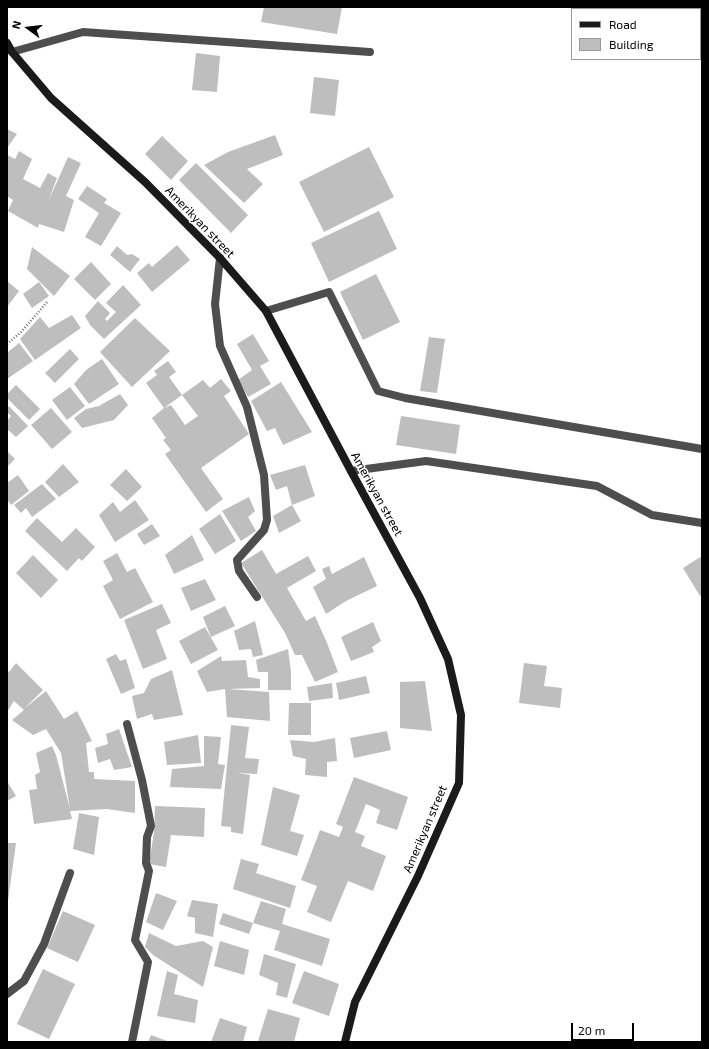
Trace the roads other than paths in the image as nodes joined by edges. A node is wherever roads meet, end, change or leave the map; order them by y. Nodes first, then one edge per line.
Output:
1 (7, 42) edge
2 (10, 52) edge
3 (370, 52) dead end
4 (220, 258) junction
5 (266, 311) junction
6 (702, 449) edge
7 (351, 471) junction
8 (702, 523) edge
9 (257, 597) dead end
10 (127, 724) dead end
11 (70, 873) dead end
12 (7, 994) edge
13 (132, 1042) edge
14 (345, 1042) edge

1 - 2 street, Amerikyan street
2 - 3 street
2 - 4 street, Amerikyan street
4 - 5 street, Amerikyan street
4 - 9 street
5 - 6 street
5 - 7 street, Amerikyan street
7 - 8 street
7 - 14 street, Amerikyan street
10 - 13 street
11 - 12 street

